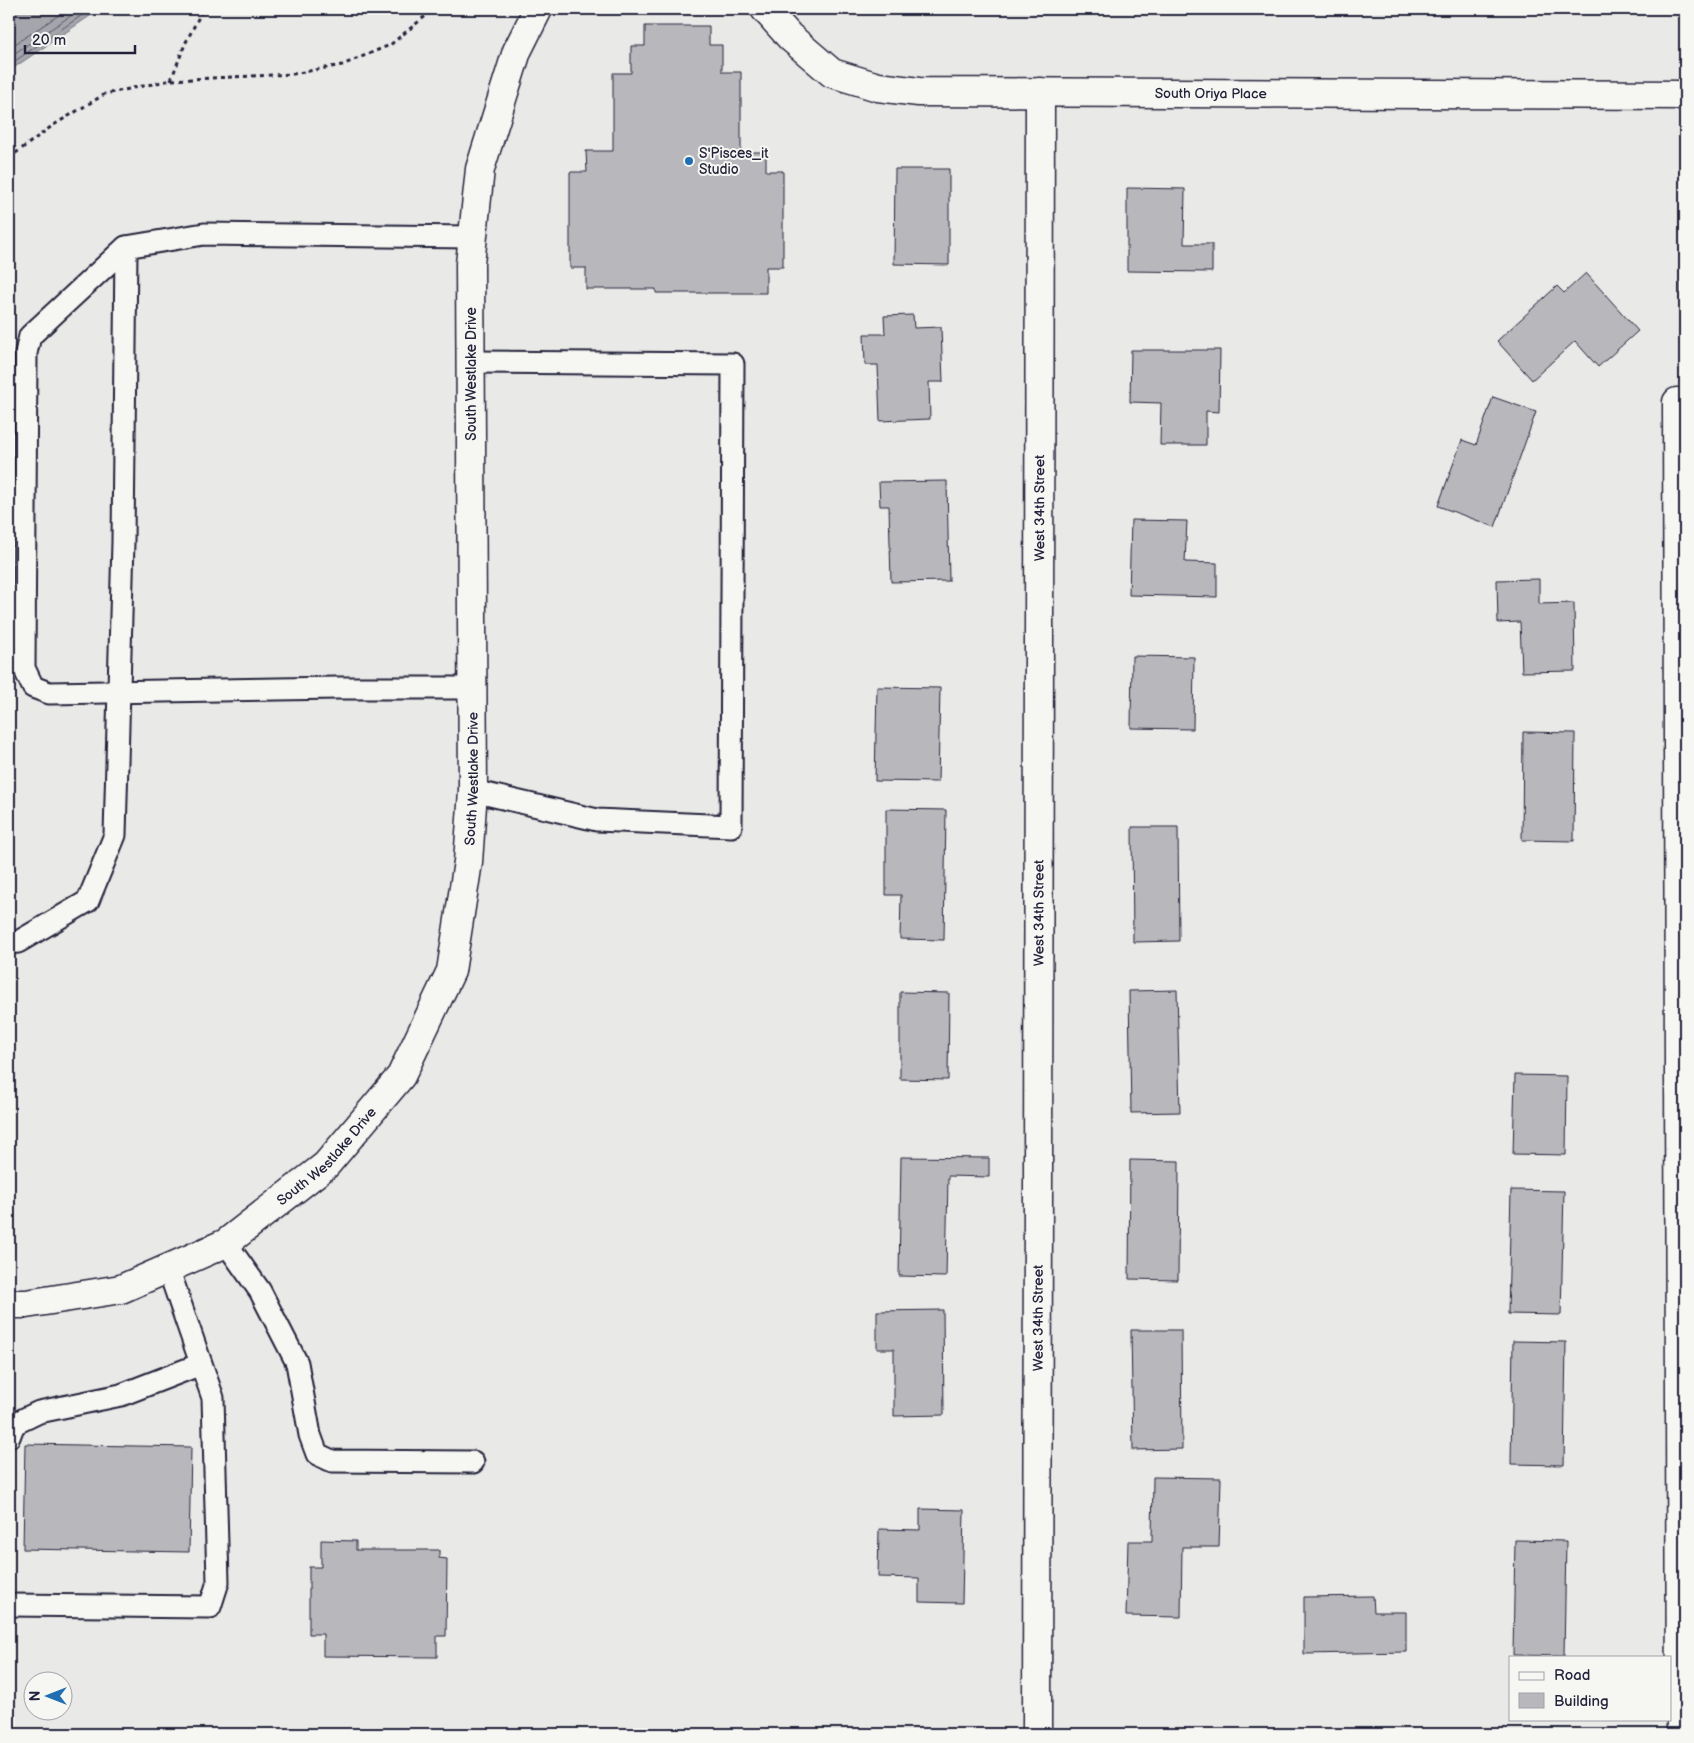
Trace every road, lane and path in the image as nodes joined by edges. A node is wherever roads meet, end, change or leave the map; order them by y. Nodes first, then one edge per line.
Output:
1 (203, 9) edge
2 (434, 9) edge
3 (538, 9) edge
4 (765, 9) edge
5 (171, 80) junction
6 (1040, 92) junction
7 (1685, 94) edge
8 (9, 158) edge
9 (473, 237) junction
10 (126, 247) junction
11 (471, 362) junction
12 (1681, 402) edge
13 (472, 688) junction
14 (119, 691) junction
15 (473, 790) junction
16 (9, 943) edge
17 (226, 1243) junction
18 (168, 1268) junction
19 (9, 1304) edge
20 (1683, 1346) edge
21 (201, 1364) junction
22 (9, 1437) edge
23 (473, 1462) dead end
24 (9, 1605) edge
25 (1037, 1734) edge
26 (1681, 1734) edge

1 - 5 path
2 - 5 path
3 - 9 street, South Westlake Drive
4 - 6 street, South Oriya Place
5 - 8 path
6 - 7 street, South Oriya Place
6 - 25 street, West 34th Street
9 - 10 lane
9 - 11 street, South Westlake Drive
10 - 14 lane
10 - 14 lane
11 - 13 street, South Westlake Drive
11 - 15 lane
12 - 20 street
13 - 14 lane
13 - 15 street, South Westlake Drive
14 - 16 lane
15 - 17 street, South Westlake Drive
17 - 18 street, South Westlake Drive
17 - 23 lane
18 - 19 street, South Westlake Drive
18 - 21 lane
20 - 26 street
21 - 22 lane
21 - 24 lane

